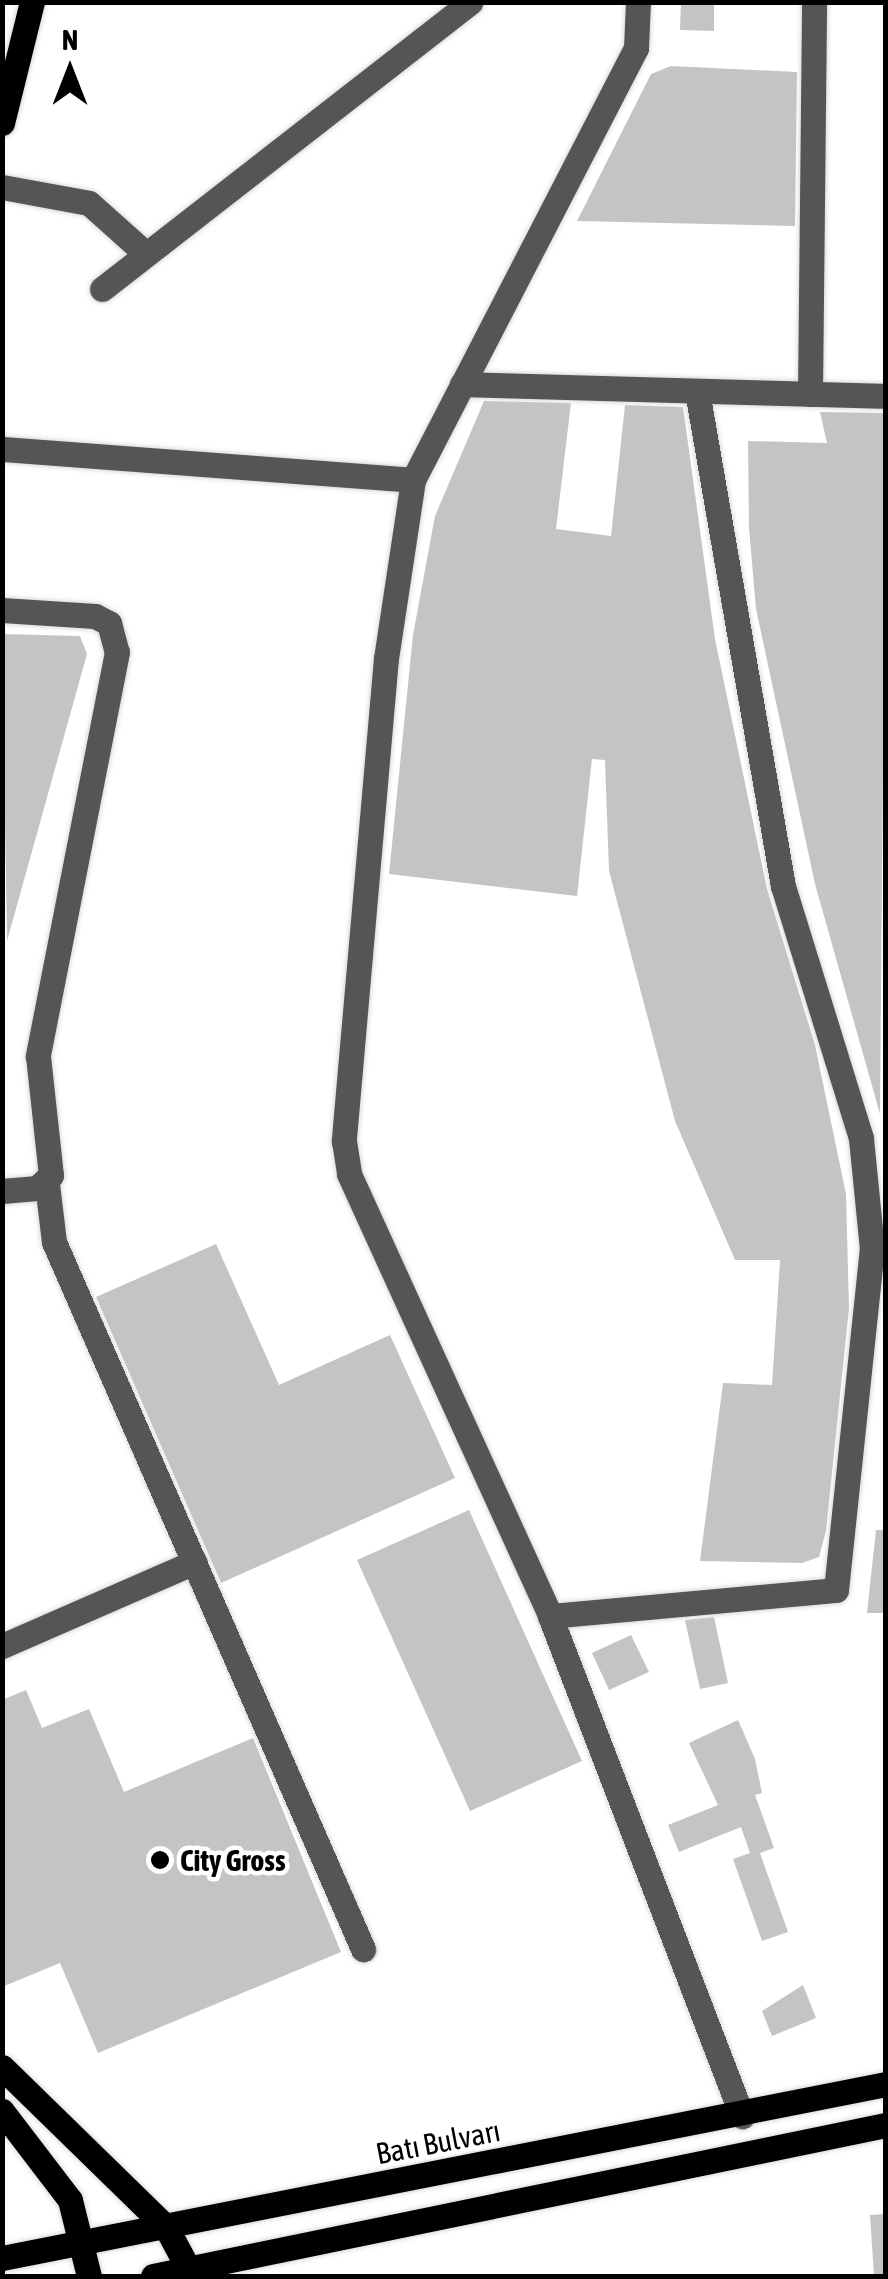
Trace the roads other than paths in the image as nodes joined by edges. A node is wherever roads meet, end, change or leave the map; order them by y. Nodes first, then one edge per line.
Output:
1 (32, 2) edge
2 (470, 2) edge
3 (638, 2) edge
4 (814, 2) edge
5 (2, 123) edge
6 (2, 188) edge
7 (146, 254) junction
8 (102, 288) dead end
9 (462, 384) junction
10 (697, 391) junction
11 (810, 394) junction
12 (886, 396) edge
13 (2, 449) edge
14 (413, 480) junction
15 (2, 610) edge
16 (47, 1184) junction
17 (2, 1191) edge
18 (194, 1562) junction
19 (550, 1616) junction
20 (2, 1646) edge
21 (363, 1949) dead end
22 (2, 2067) edge
23 (886, 2084) edge
24 (2, 2112) edge
25 (742, 2116) junction
26 (886, 2124) edge
27 (166, 2227) junction
28 (84, 2242) junction
29 (2, 2258) edge
30 (189, 2270) junction
31 (89, 2276) edge
32 (153, 2276) edge

1 - 5 main road
2 - 7 street
3 - 9 street
4 - 11 street
6 - 7 street
7 - 8 street
9 - 10 street
9 - 14 street
10 - 11 street
10 - 19 street
11 - 12 street
13 - 14 street
14 - 19 street
15 - 16 street
16 - 17 street
16 - 18 street
18 - 20 street
18 - 21 street
19 - 25 street
22 - 27 main road
23 - 25 main road, Batı Bulvarı
24 - 28 main road
25 - 27 main road, Batı Bulvarı
26 - 30 main road
27 - 28 main road, Batı Bulvarı
27 - 30 main road
28 - 29 main road, Batı Bulvarı
28 - 31 main road
30 - 32 main road

